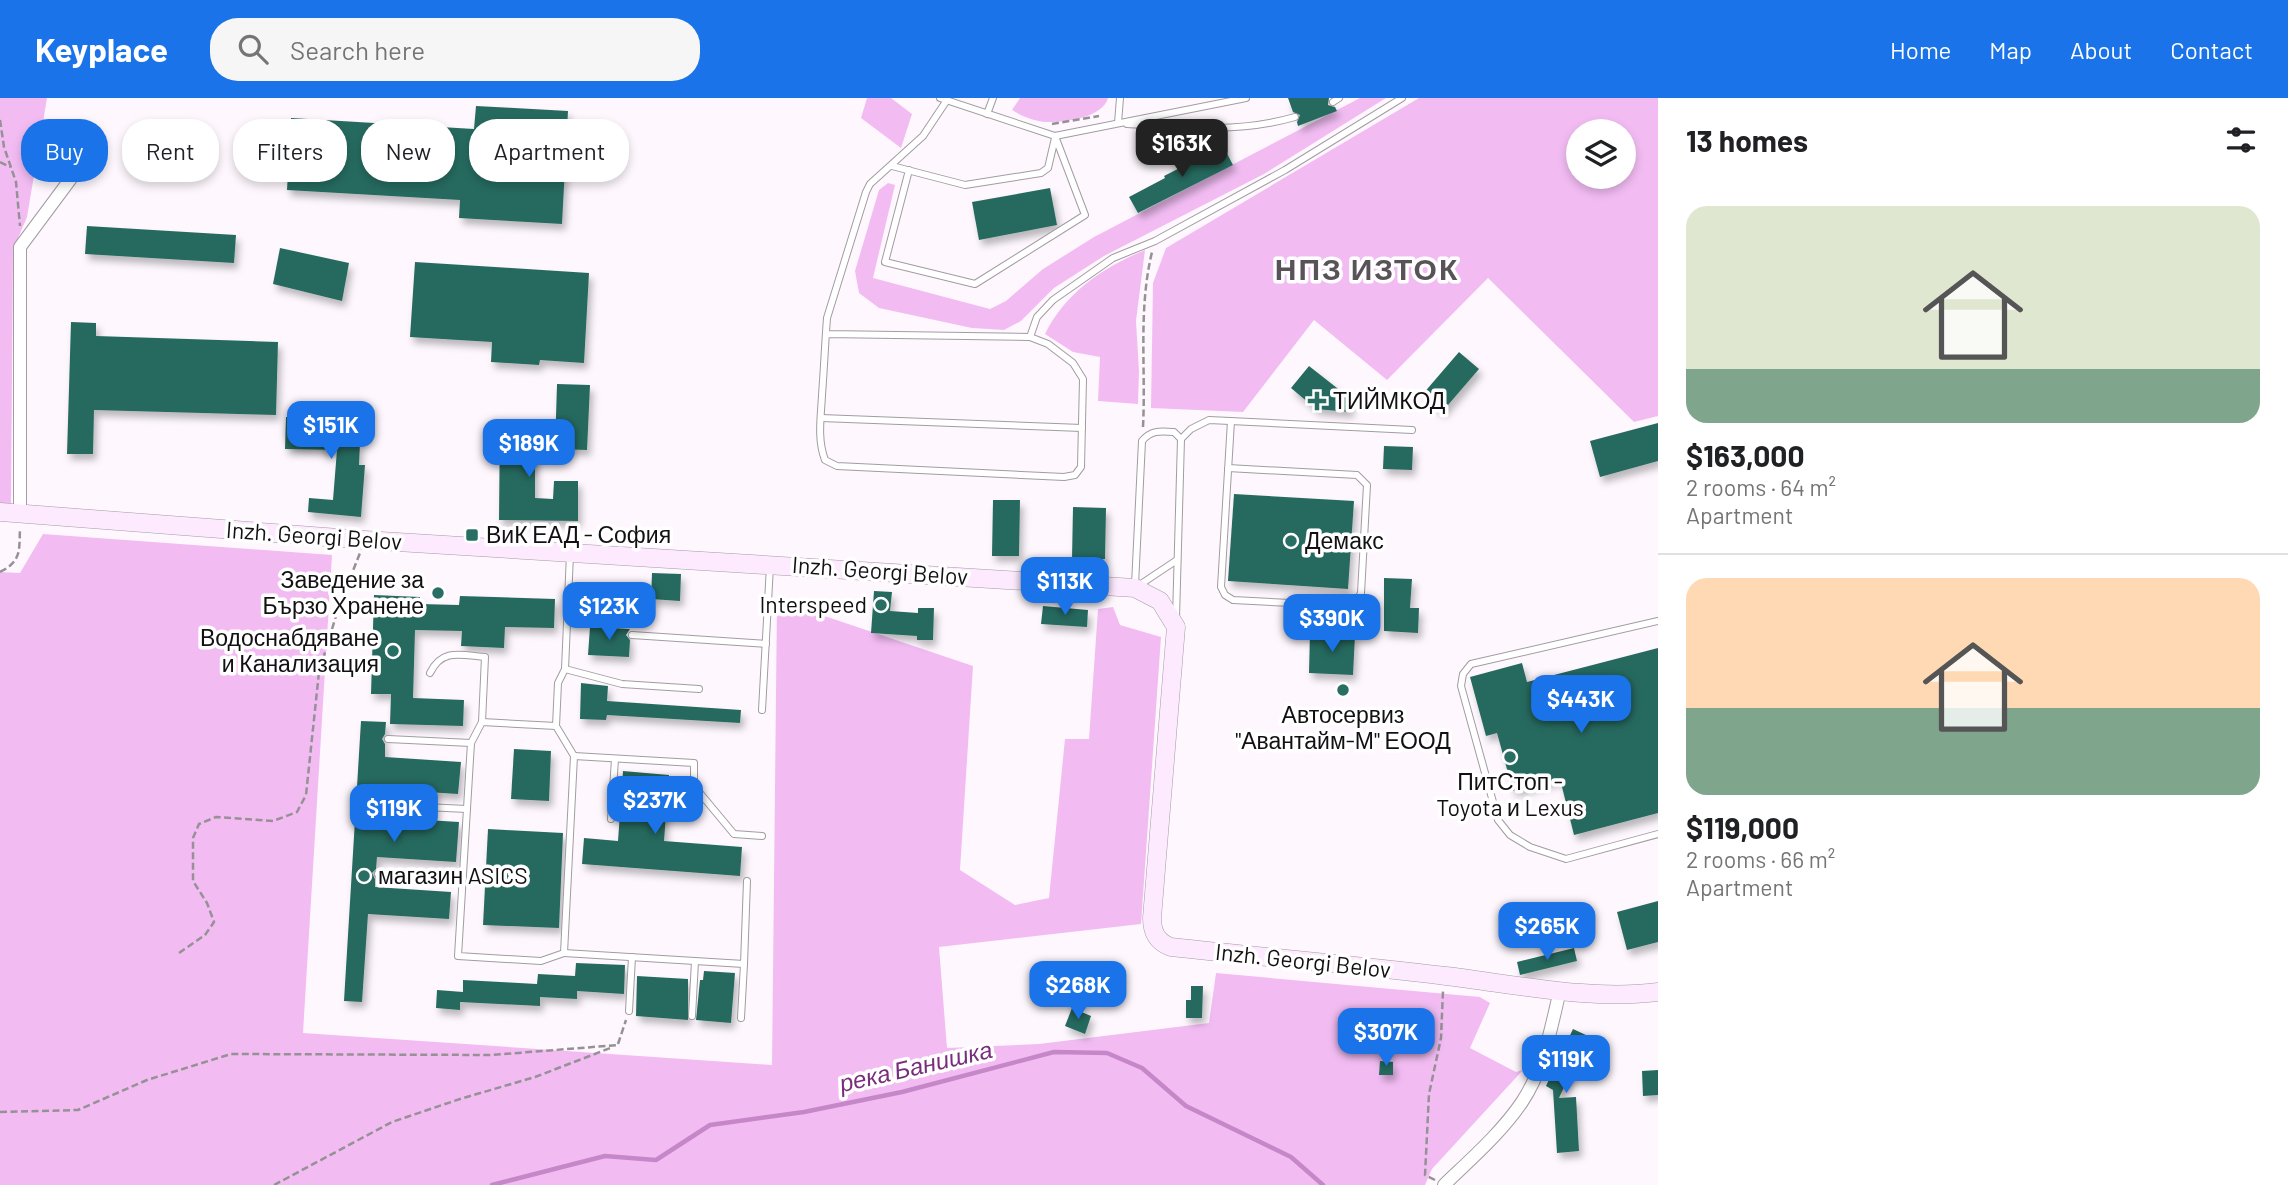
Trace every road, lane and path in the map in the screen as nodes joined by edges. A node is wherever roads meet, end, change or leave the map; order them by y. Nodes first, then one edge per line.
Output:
1 (993, 98) edge
2 (1120, 98) edge
3 (1246, 98) edge
4 (1402, 98) edge
5 (943, 99) edge
6 (987, 114) junction
7 (1099, 116) dead end
8 (1295, 117) dead end
9 (0, 120) edge
10 (1047, 123) dead end
11 (1118, 123) junction
12 (1055, 136) junction
13 (0, 162) edge
14 (892, 166) junction
15 (11, 167) junction
16 (909, 170) junction
17 (68, 182) edge
18 (1155, 241) junction
19 (20, 247) junction
20 (826, 334) junction
21 (1030, 337) junction
22 (821, 418) junction
23 (1231, 421) junction
24 (1082, 428) junction
25 (1412, 430) dead end
26 (1181, 439) junction
27 (1142, 441) junction
28 (1228, 468) junction
29 (0, 512) edge
30 (20, 514) junction
31 (365, 540) junction
32 (570, 552) junction
33 (1177, 560) junction
34 (770, 564) junction
35 (0, 572) edge
36 (1135, 588) junction
37 (1658, 621) edge
38 (1176, 627) junction
39 (632, 635) dead end
40 (766, 644) junction
41 (565, 669) junction
42 (430, 673) dead end
43 (699, 689) dead end
44 (762, 710) dead end
45 (482, 722) junction
46 (556, 726) junction
47 (388, 739) dead end
48 (471, 743) junction
49 (574, 756) junction
50 (615, 759) junction
51 (382, 805) dead end
52 (467, 809) junction
53 (611, 819) dead end
54 (1658, 835) edge
55 (762, 836) dead end
56 (378, 874) dead end
57 (463, 878) junction
58 (747, 881) dead end
59 (179, 953) dead end
60 (564, 953) junction
61 (632, 957) junction
62 (695, 961) junction
63 (744, 964) junction
64 (1444, 975) junction
65 (1560, 990) junction
66 (1658, 992) edge
67 (629, 1011) joint
68 (692, 1016) dead end
69 (741, 1018) dead end
70 (618, 1045) junction
71 (0, 1112) edge
72 (274, 1185) edge
73 (1444, 1185) edge

1 - 6 lane
2 - 11 lane
3 - 11 lane
4 - 18 lane
5 - 6 lane
5 - 14 lane
6 - 12 lane
7 - 10 path
8 - 11 lane
9 - 15 path
11 - 12 lane
12 - 16 lane
12 - 16 lane
13 - 15 path
14 - 16 lane
14 - 20 lane
15 - 19 path
17 - 19 street
18 - 21 lane
18 - 27 path
19 - 30 street
20 - 21 lane
20 - 22 lane
21 - 24 lane
22 - 24 lane
22 - 24 lane
23 - 25 lane
23 - 26 lane
23 - 28 lane
26 - 27 lane
26 - 33 lane
27 - 36 lane
28 - 28 lane
29 - 30 street, Inzh. Georgi Belov
30 - 31 street, Inzh. Georgi Belov
30 - 35 path
31 - 32 street, Inzh. Georgi Belov
31 - 59 path
32 - 34 street, Inzh. Georgi Belov
32 - 41 lane
33 - 36 lane
33 - 38 lane
34 - 36 street, Inzh. Georgi Belov
34 - 40 lane
36 - 38 street, Inzh. Georgi Belov
37 - 54 lane
38 - 64 street, Inzh. Georgi Belov
39 - 40 lane
40 - 44 lane
41 - 43 lane
41 - 46 lane
42 - 45 lane
45 - 46 lane
45 - 48 lane
46 - 49 lane
47 - 48 lane
48 - 52 lane
49 - 50 lane
49 - 60 lane
50 - 53 lane
50 - 55 lane
51 - 52 lane
52 - 57 lane
56 - 57 lane
57 - 60 lane
58 - 63 lane
60 - 61 lane
61 - 62 lane
61 - 67 lane
62 - 63 lane
62 - 68 lane
63 - 69 lane
64 - 65 street, Inzh. Georgi Belov
64 - 73 path
65 - 66 street, Inzh. Georgi Belov
65 - 73 street
67 - 70 path
70 - 71 path
70 - 72 path

